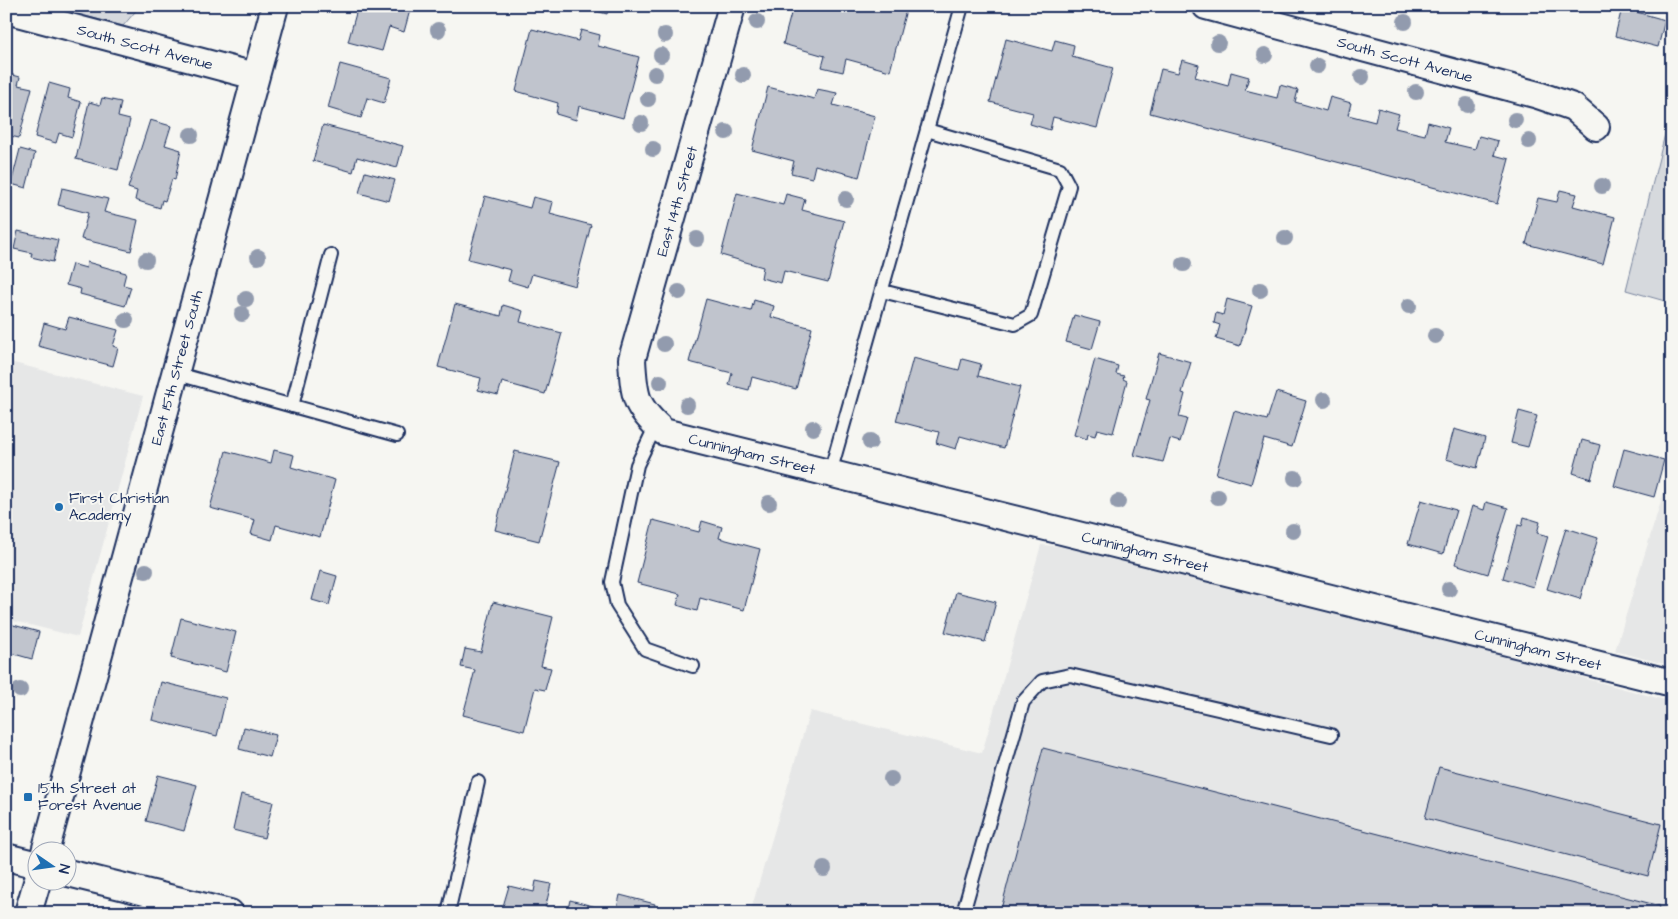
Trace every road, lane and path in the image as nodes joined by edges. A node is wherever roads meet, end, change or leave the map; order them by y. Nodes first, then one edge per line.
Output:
1 (275, 6) edge
2 (732, 6) edge
3 (962, 6) edge
4 (1206, 6) edge
5 (6, 10) edge
6 (255, 76) junction
7 (1596, 127) dead end
8 (927, 130) junction
9 (331, 255) dead end
10 (882, 291) junction
11 (174, 373) junction
12 (636, 397) joint
13 (292, 406) junction
14 (656, 424) junction
15 (398, 435) dead end
16 (830, 474) junction
17 (693, 666) dead end
18 (1672, 683) edge
19 (1331, 735) dead end
20 (478, 782) dead end
21 (48, 842) edge
22 (6, 857) edge
23 (28, 862) edge
24 (78, 875) edge
25 (34, 892) edge
26 (28, 913) edge
27 (230, 913) edge
28 (448, 913) edge
29 (963, 913) edge

1 - 6 street, East 15th Street South
2 - 12 street, East 14th Street
3 - 8 lane
4 - 7 street, South Scott Avenue
5 - 6 street, South Scott Avenue
6 - 11 street, East 15th Street South
8 - 10 lane
8 - 10 lane
9 - 13 lane
10 - 16 lane
11 - 13 lane
11 - 21 street, East 15th Street South
12 - 14 street, Cunningham Street
13 - 15 lane
14 - 16 street, Cunningham Street
14 - 17 lane
16 - 18 street, Cunningham Street
19 - 29 lane
20 - 28 lane
22 - 23 street
24 - 27 street
25 - 26 street

